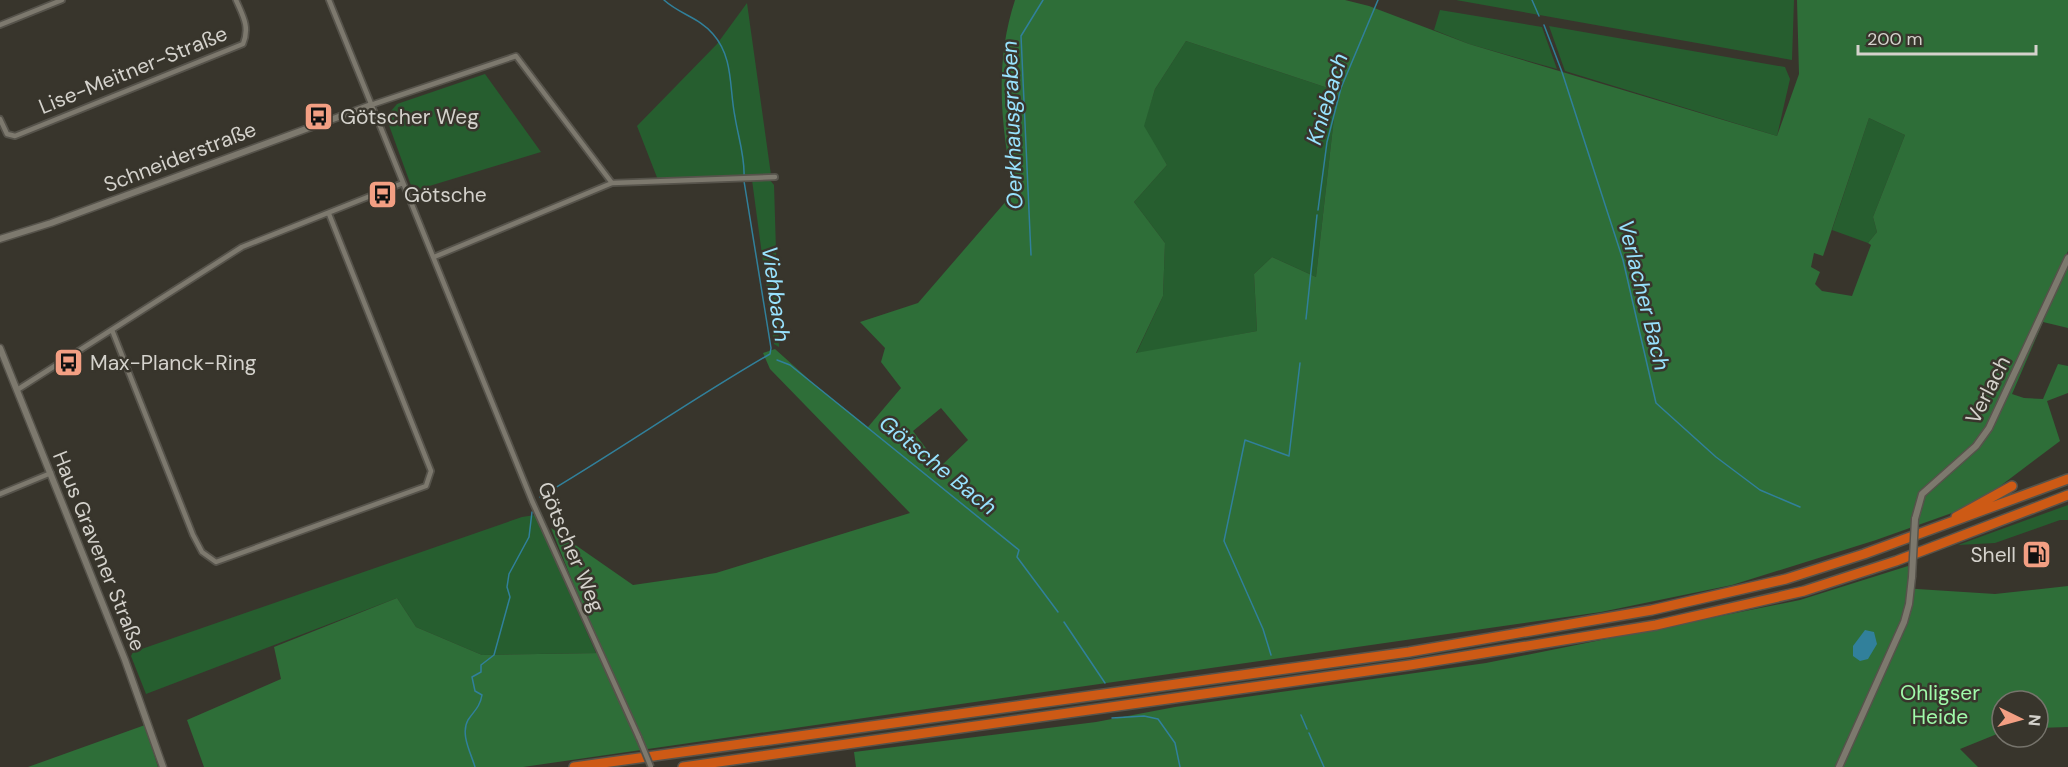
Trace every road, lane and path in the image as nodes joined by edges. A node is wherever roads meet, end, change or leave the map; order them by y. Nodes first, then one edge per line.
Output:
1 (62, 0) edge
2 (236, 0) edge
3 (329, 0) edge
4 (0, 25) edge
5 (371, 105) junction
6 (0, 119) edge
7 (775, 177) dead end
8 (403, 183) junction
9 (612, 183) junction
10 (329, 214) junction
11 (0, 239) edge
12 (434, 257) junction
13 (2068, 258) edge
14 (112, 330) junction
15 (0, 348) edge
16 (17, 390) junction
17 (51, 473) junction
18 (2068, 479) edge
19 (2012, 486) dead end
20 (0, 494) edge
21 (2068, 495) edge
22 (1925, 534) junction
23 (1936, 553) dead end
24 (1896, 561) junction
25 (163, 767) edge
26 (574, 767) edge
27 (651, 767) edge
28 (683, 767) edge
29 (1839, 767) edge

1 - 4 street
2 - 6 street, Lise-Meitner-Straße
3 - 5 street, Götscher Weg
5 - 8 street, Götscher Weg
5 - 9 street
5 - 11 street, Schneiderstraße
7 - 9 street
8 - 10 street
8 - 12 street, Götscher Weg
9 - 12 street
10 - 14 street
10 - 14 street
12 - 27 street, Götscher Weg, bridge
13 - 29 street, Verlach, bridge
14 - 16 street
15 - 16 street, Haus Gravener Straße
16 - 17 street, Haus Gravener Straße
17 - 20 street
17 - 25 street, Haus Gravener Straße
18 - 22 highway
19 - 22 highway
21 - 24 highway
22 - 26 highway
23 - 24 highway
24 - 28 highway

